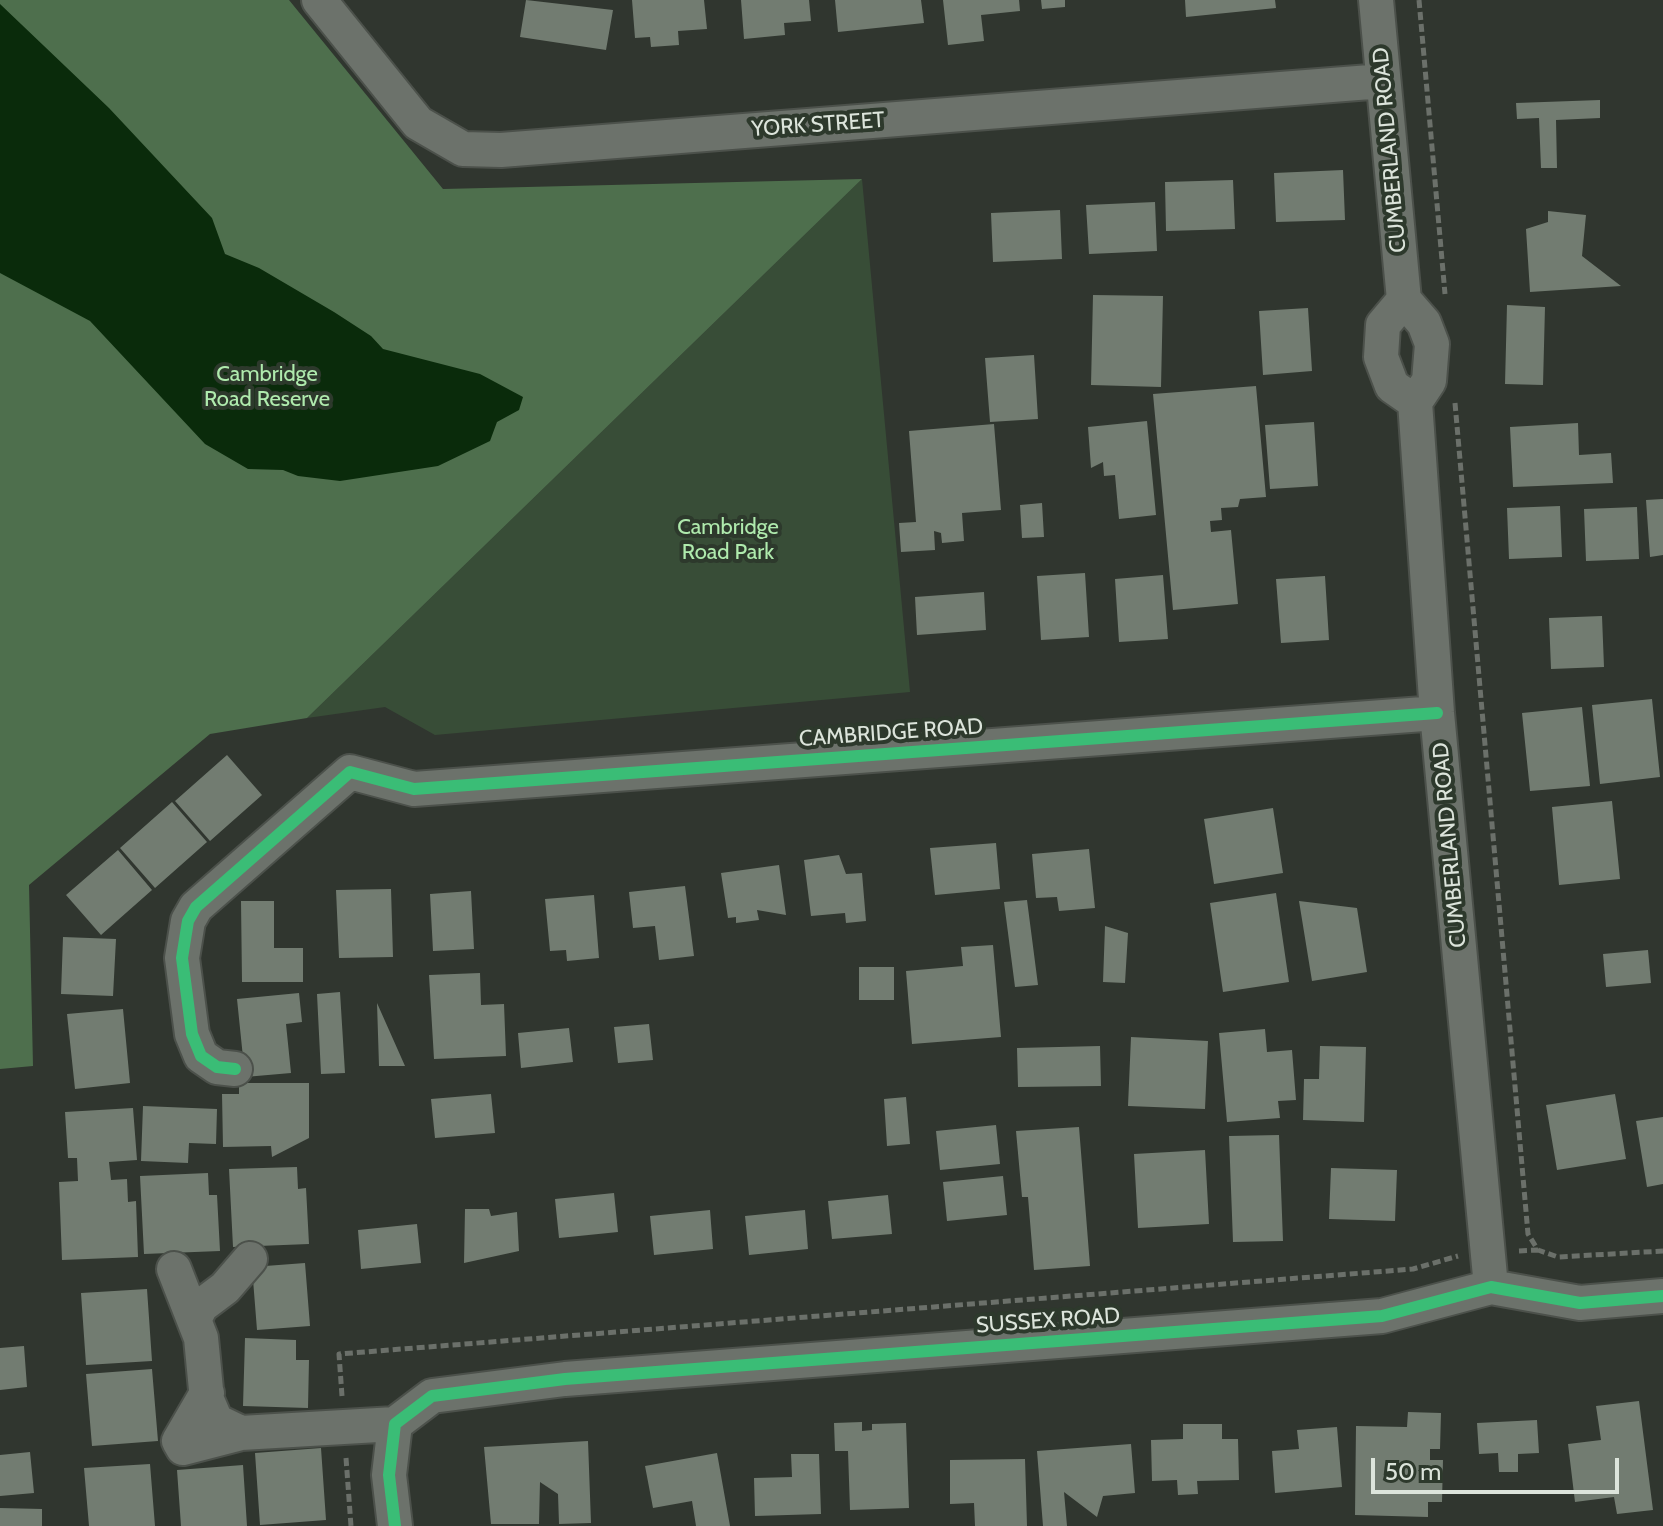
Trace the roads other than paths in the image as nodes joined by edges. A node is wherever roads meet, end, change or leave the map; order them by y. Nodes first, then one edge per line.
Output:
1 (319, 0) edge
2 (1376, 0) edge
3 (1383, 81) junction
4 (1404, 300) junction
5 (1415, 402) junction
6 (1437, 713) junction
7 (235, 1069) dead end
8 (250, 1259) dead end
9 (174, 1269) dead end
10 (1491, 1287) junction
11 (1663, 1296) edge
12 (194, 1320) junction
13 (395, 1424) junction
14 (395, 1526) edge

1 - 3 street, YORK STREET
2 - 3 street, CUMBERLAND ROAD
3 - 4 street, CUMBERLAND ROAD
4 - 5 street, CUMBERLAND ROAD
4 - 5 street
5 - 6 street, CUMBERLAND ROAD
6 - 7 street, CAMBRIDGE ROAD
6 - 10 street, CUMBERLAND ROAD
8 - 12 street
9 - 12 street
10 - 11 street, SUSSEX ROAD
10 - 13 street, SUSSEX ROAD
12 - 13 street
13 - 14 street

